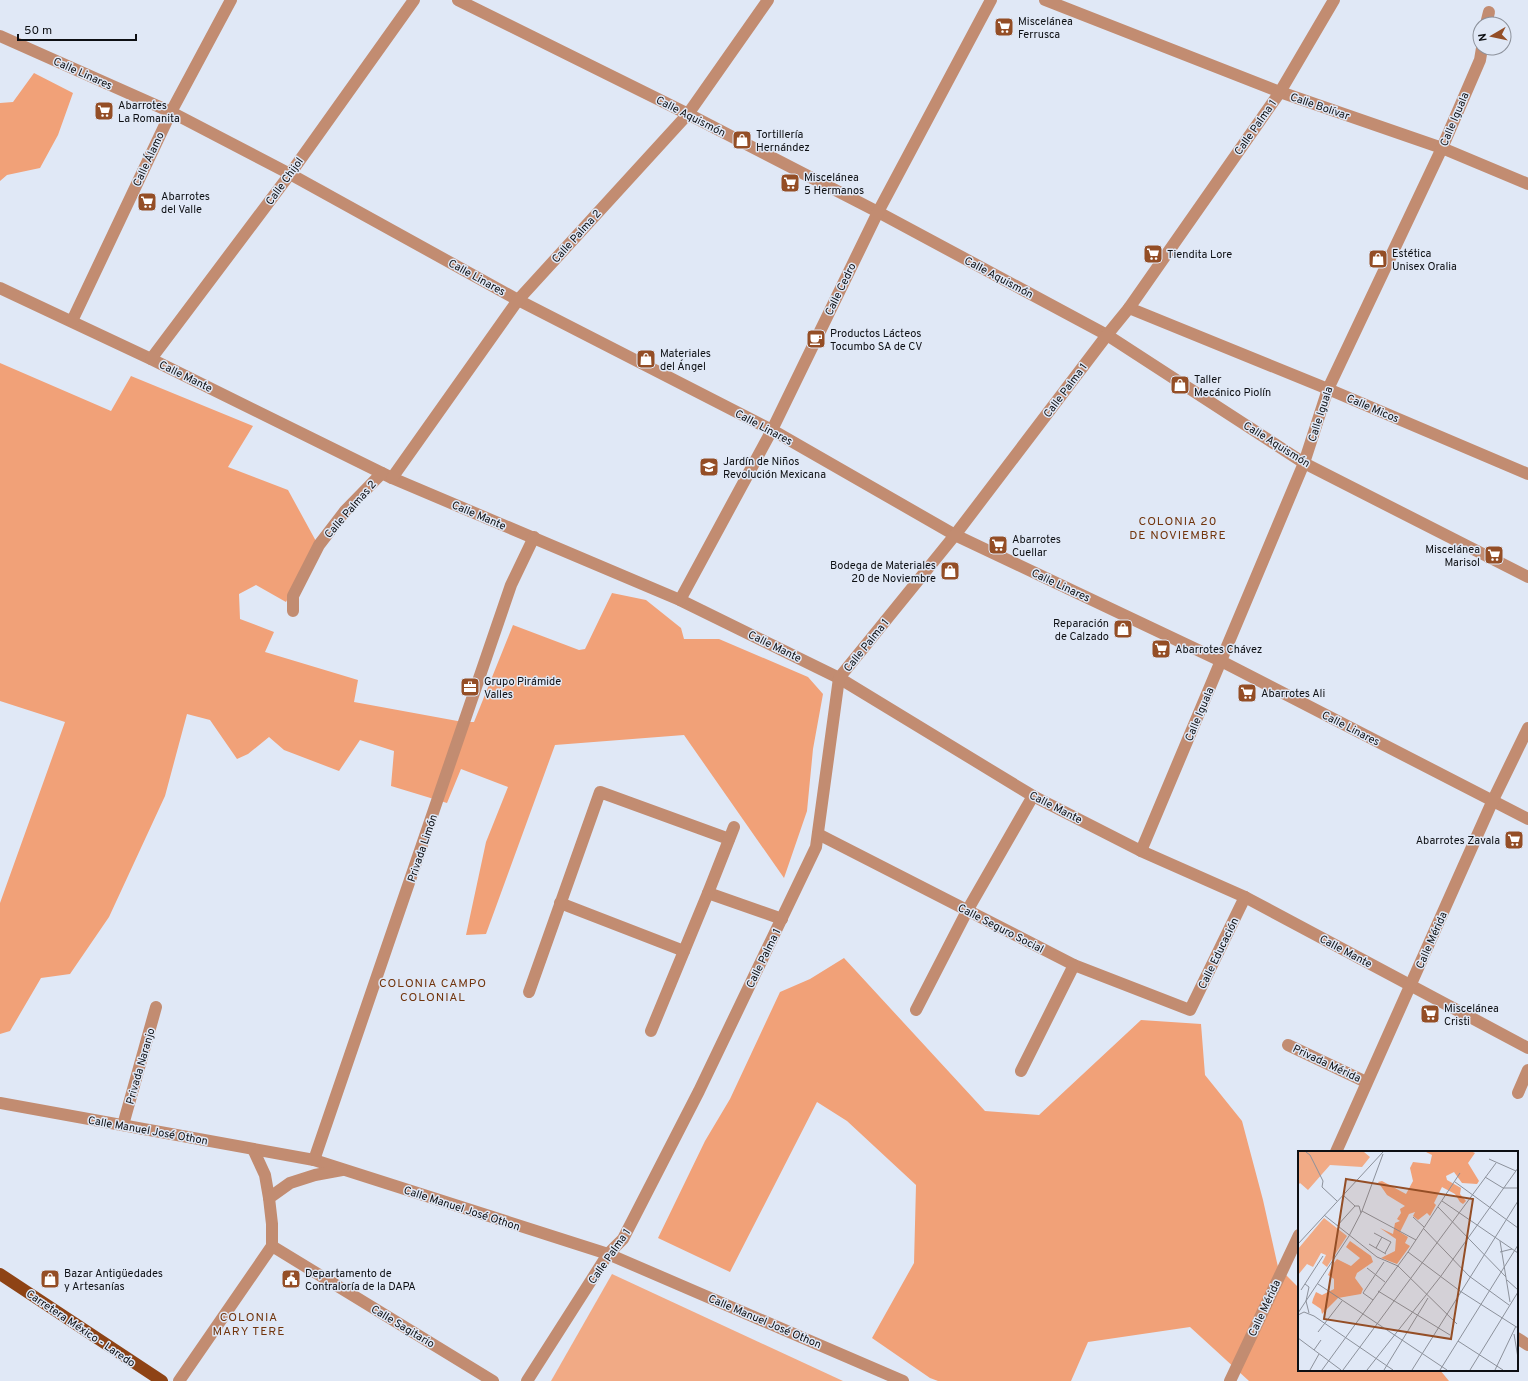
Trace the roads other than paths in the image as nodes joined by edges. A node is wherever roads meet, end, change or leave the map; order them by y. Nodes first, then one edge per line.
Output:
1 (231, 0) edge
2 (414, 0) edge
3 (458, 0) edge
4 (768, 0) edge
5 (991, 0) edge
6 (1044, 0) edge
7 (1334, 0) edge
8 (0, 36) edge
9 (1481, 56) edge
10 (1280, 92) junction
11 (171, 112) junction
12 (688, 114) junction
13 (1442, 148) junction
14 (290, 174) junction
15 (1528, 184) edge
16 (878, 212) junction
17 (0, 288) edge
18 (518, 300) junction
19 (1129, 308) junction
20 (72, 321) junction
21 (1107, 335) junction
22 (151, 359) junction
23 (1328, 389) junction
24 (772, 430) junction
25 (1304, 463) junction
26 (1528, 474) edge
27 (387, 475) junction
28 (955, 535) junction
29 (534, 537) junction
30 (1528, 577) edge
31 (680, 600) junction
32 (293, 612) dead end
33 (1220, 661) junction
34 (839, 678) junction
35 (1528, 728) edge
36 (1033, 796) junction
37 (1493, 800) junction
38 (1528, 819) edge
39 (734, 827) dead end
40 (818, 834) junction
41 (729, 839) junction
42 (1141, 851) junction
43 (708, 893) junction
44 (1245, 897) junction
45 (560, 903) junction
46 (967, 910) junction
47 (782, 919) junction
48 (684, 951) junction
49 (1074, 965) junction
50 (1410, 986) junction
51 (529, 992) dead end
52 (156, 1007) dead end
53 (916, 1010) dead end
54 (1190, 1010) joint
55 (651, 1031) dead end
56 (1288, 1045) dead end
57 (1528, 1048) edge
58 (1528, 1070) edge
59 (1021, 1071) dead end
60 (1366, 1082) junction
61 (1518, 1093) dead end
62 (0, 1103) edge
63 (123, 1125) junction
64 (252, 1149) junction
65 (1336, 1151) edge
66 (314, 1160) junction
67 (343, 1170) junction
68 (269, 1198) junction
69 (1298, 1237) edge
70 (272, 1246) junction
71 (608, 1254) junction
72 (0, 1274) edge
73 (1518, 1339) edge
74 (1528, 1344) edge
75 (162, 1381) edge
76 (179, 1381) edge
77 (493, 1381) edge
78 (527, 1381) edge
79 (903, 1381) edge
80 (1230, 1381) edge

1 - 11 street, Calle Álamo
2 - 14 street, Calle Chijol
3 - 12 street, Calle Aquismón
4 - 12 street, Calle Palma 2
5 - 16 street, Calle Cedro
6 - 10 street, Calle Bolívar
7 - 10 street, Calle Palma 1
8 - 11 street, Calle Linares
9 - 13 street, Calle Iguala
10 - 13 street, Calle Bolívar
10 - 19 street, Calle Palma 1
11 - 14 street, Calle Linares
11 - 20 street, Calle Álamo
12 - 16 street, Calle Aquismón
12 - 18 street, Calle Palma 2
13 - 15 street, Calle Bolívar
13 - 23 street, Calle Iguala
14 - 18 street, Calle Linares
14 - 22 street, Calle Chijol
16 - 21 street, Calle Aquismón
16 - 24 street, Calle Cedro
17 - 20 street, Calle Mante
18 - 24 street, Calle Linares
18 - 27 street, Calle Palma 2
19 - 21 street, Calle Palma 1
19 - 23 street, Calle Micos
20 - 22 street, Calle Mante
21 - 25 street, Calle Aquismón
21 - 28 street, Calle Palma 1
22 - 27 street, Calle Mante
23 - 25 street, Calle Iguala
23 - 26 street, Calle Micos
24 - 28 street, Calle Linares
24 - 31 street, Calle Cedro
25 - 30 street, Calle Aquismón
25 - 33 street, Calle Iguala
27 - 29 street, Calle Mante
27 - 32 street, Calle Palmas 2
28 - 33 street, Calle Linares
28 - 34 street, Calle Palma 1
29 - 31 street, Calle Mante
29 - 66 street, Privada Limón
31 - 34 street, Calle Mante
33 - 37 street, Calle Linares
33 - 42 street, Calle Iguala
34 - 36 street, Calle Mante
34 - 40 street, Calle Palma 1
35 - 37 street, Calle Mérida
36 - 42 street, Calle Mante
36 - 46 street
37 - 38 street, Calle Linares
37 - 50 street, Calle Mérida
39 - 41 street
40 - 46 street, Calle Seguro Social
40 - 47 street, Calle Palma 1
41 - 43 street
41 - 45 street
42 - 44 street, Calle Mante
43 - 47 street
43 - 48 street
44 - 50 street, Calle Mante
44 - 54 street, Calle Educación
45 - 48 street
45 - 51 street
46 - 49 street, Calle Seguro Social
46 - 53 street
47 - 71 street, Calle Palma 1
48 - 55 street
49 - 54 street, Calle Seguro Social
49 - 59 street
50 - 57 street, Calle Mante
50 - 60 street, Calle Mérida
52 - 63 street, Privada Naranjo
56 - 60 street, Privada Mérida
58 - 61 street
60 - 65 street, Calle Mérida
62 - 63 street, Calle Manuel José Othon
63 - 64 street, Calle Manuel José Othon
64 - 66 street, Calle Manuel José Othon
64 - 68 street
66 - 67 street, Calle Manuel José Othon
67 - 68 street
67 - 71 street, Calle Manuel José Othon
68 - 70 street
69 - 80 street, Calle Mérida
70 - 76 street
70 - 77 street, Calle Sagitario
71 - 78 street, Calle Palma 1
71 - 79 street, Calle Manuel José Othon
72 - 75 main road, Carretera México - Laredo
73 - 74 street

